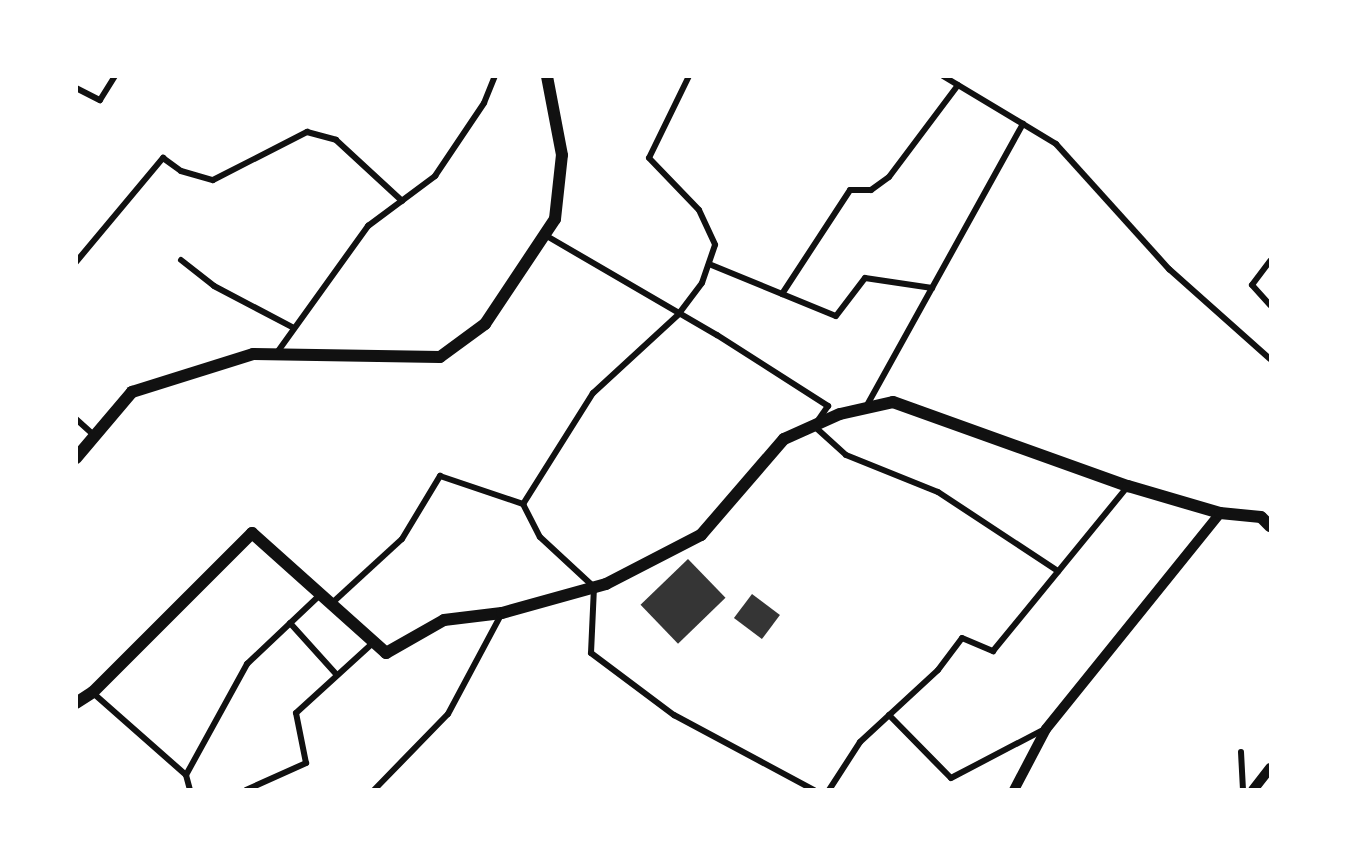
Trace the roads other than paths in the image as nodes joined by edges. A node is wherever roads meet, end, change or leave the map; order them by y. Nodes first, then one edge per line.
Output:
1 (114, 76) edge
2 (495, 76) edge
3 (547, 76) edge
4 (689, 76) edge
5 (943, 76) edge
6 (958, 85) junction
7 (76, 88) edge
8 (1023, 124) junction
9 (402, 201) junction
10 (545, 235) junction
11 (78, 258) edge
12 (181, 260) dead end
13 (1270, 261) edge
14 (709, 264) junction
15 (932, 288) junction
16 (782, 294) junction
17 (1270, 305) edge
18 (680, 314) junction
19 (294, 328) junction
20 (276, 354) junction
21 (1270, 358) edge
22 (865, 408) junction
23 (76, 419) edge
24 (814, 426) junction
25 (95, 436) junction
26 (76, 458) edge
27 (1128, 486) junction
28 (523, 504) junction
29 (1220, 513) junction
30 (1267, 518) edge
31 (1059, 571) junction
32 (594, 587) junction
33 (320, 595) junction
34 (331, 604) junction
35 (502, 613) junction
36 (290, 623) junction
37 (374, 642) junction
38 (337, 675) junction
39 (93, 692) junction
40 (76, 703) edge
41 (889, 715) junction
42 (1046, 729) junction
43 (1241, 752) dead end
44 (1270, 768) edge
45 (186, 775) junction
46 (190, 789) edge
47 (246, 789) edge
48 (374, 789) edge
49 (814, 789) edge
50 (829, 789) edge
51 (1014, 789) edge
52 (1243, 789) edge
53 (1253, 789) edge

1 - 7 street
2 - 9 street
3 - 10 main road
4 - 14 street
5 - 6 street
6 - 8 street
6 - 16 street
8 - 15 street
8 - 21 street
9 - 11 street
9 - 19 street
10 - 18 street
10 - 20 main road
12 - 19 street
13 - 17 street
14 - 16 street
14 - 18 street
15 - 16 street
15 - 22 street
18 - 24 street
18 - 28 street
19 - 20 street
20 - 25 main road
22 - 24 main road
22 - 27 main road
23 - 25 street
24 - 31 street
24 - 32 main road
25 - 26 main road
27 - 29 main road
27 - 31 street
28 - 32 street
28 - 34 street
29 - 30 main road
29 - 42 street
31 - 41 street
32 - 35 main road
32 - 49 street
33 - 34 main road
33 - 36 street
33 - 39 main road
34 - 37 main road
35 - 37 main road
35 - 48 street
36 - 38 street
36 - 45 street
37 - 38 street
38 - 47 street
39 - 40 main road
39 - 45 street
41 - 42 street
41 - 50 street
42 - 51 street
43 - 52 street
44 - 53 street
45 - 46 street

